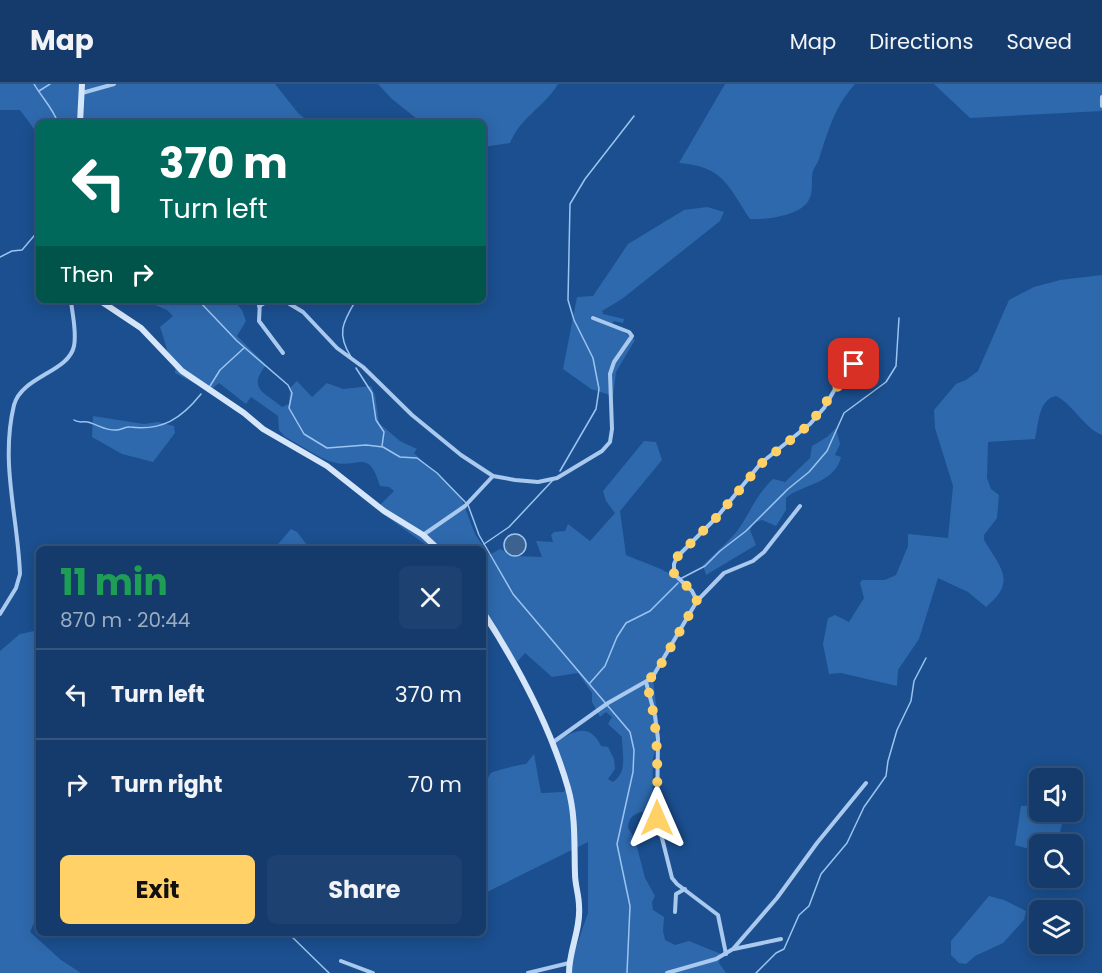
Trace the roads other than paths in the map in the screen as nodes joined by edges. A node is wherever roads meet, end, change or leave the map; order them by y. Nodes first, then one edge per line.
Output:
1 (82, 84) edge
2 (114, 84) edge
3 (81, 93) junction
4 (1102, 97) edge
5 (1102, 106) edge
6 (80, 120) edge
7 (71, 303) edge
8 (104, 303) edge
9 (260, 303) edge
10 (264, 303) edge
11 (288, 303) edge
12 (259, 306) junction
13 (593, 318) dead end
14 (283, 353) dead end
15 (869, 372) dead end
16 (493, 476) junction
17 (800, 506) dead end
18 (423, 535) junction
19 (435, 546) edge
20 (697, 601) junction
21 (0, 614) edge
22 (486, 617) edge
23 (646, 682) junction
24 (552, 743) junction
25 (866, 783) dead end
26 (657, 799) junction
27 (640, 826) dead end
28 (685, 889) junction
29 (675, 912) dead end
30 (781, 939) dead end
31 (733, 949) junction
32 (726, 954) junction
33 (341, 961) dead end
34 (569, 963) junction
35 (362, 972) edge
36 (374, 973) edge
37 (528, 973) edge
38 (569, 973) edge
39 (667, 973) edge

1 - 3 street
2 - 3 street
3 - 6 street
4 - 5 street
7 - 21 street
8 - 18 street
9 - 12 street
10 - 12 street
11 - 16 street
12 - 14 street
13 - 16 street
15 - 20 street
16 - 18 street
17 - 20 street
18 - 19 street
20 - 23 street
22 - 24 street
23 - 24 street
23 - 26 street
24 - 34 street
25 - 31 street
26 - 27 street
26 - 28 street
28 - 29 street
28 - 32 street
30 - 31 street
31 - 32 street
32 - 39 street
33 - 35 street
34 - 37 street
34 - 38 street
35 - 36 street

